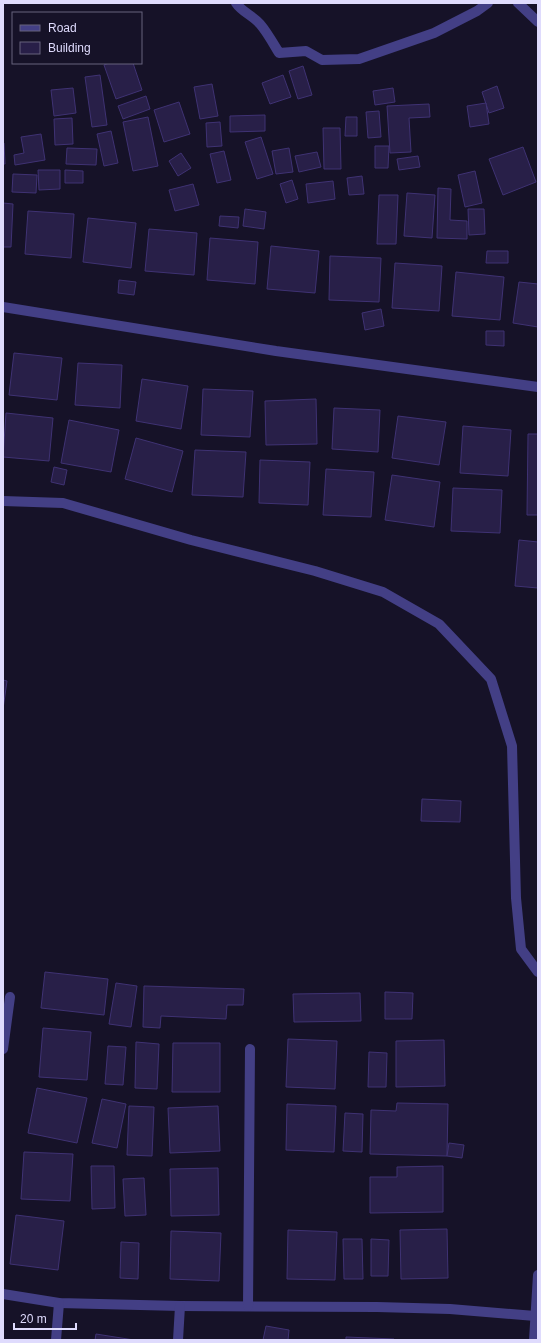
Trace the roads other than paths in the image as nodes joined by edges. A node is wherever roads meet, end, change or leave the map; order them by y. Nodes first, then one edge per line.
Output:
1 (236, 3) edge
2 (488, 3) edge
3 (518, 3) edge
4 (538, 22) edge
5 (3, 307) edge
6 (538, 387) edge
7 (3, 500) edge
8 (538, 972) edge
9 (10, 997) dead end
10 (3, 1049) edge
11 (250, 1049) dead end
12 (538, 1275) edge
13 (3, 1294) edge
14 (60, 1303) junction
15 (180, 1306) junction
16 (248, 1306) junction
17 (535, 1316) junction
18 (56, 1340) edge
19 (178, 1340) edge
20 (534, 1340) edge

1 - 2 street
3 - 4 street
5 - 6 street
7 - 8 street
9 - 10 street
11 - 16 street
12 - 17 street
13 - 14 street
14 - 15 street
14 - 18 street
15 - 16 street
15 - 19 street
16 - 17 street
17 - 20 street

